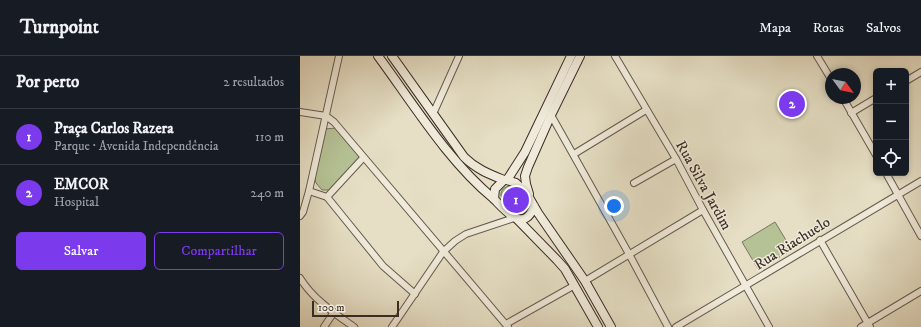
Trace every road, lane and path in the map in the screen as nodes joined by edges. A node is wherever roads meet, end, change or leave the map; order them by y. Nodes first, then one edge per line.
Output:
1 (339, 56) edge
2 (378, 56) edge
3 (392, 56) edge
4 (459, 56) edge
5 (571, 56) edge
6 (580, 56) edge
7 (615, 56) edge
8 (817, 56) edge
9 (825, 69) edge
10 (921, 72) edge
11 (909, 79) edge
12 (873, 100) edge
13 (846, 104) edge
14 (646, 110) junction
15 (300, 112) edge
16 (851, 113) junction
17 (433, 114) junction
18 (551, 115) junction
19 (326, 116) junction
20 (873, 150) edge
21 (574, 154) junction
22 (363, 158) junction
23 (676, 159) junction
24 (888, 176) edge
25 (506, 180) junction
26 (921, 181) edge
27 (634, 183) dead end
28 (309, 191) junction
29 (898, 194) junction
30 (327, 197) junction
31 (494, 199) junction
32 (533, 204) junction
33 (702, 210) junction
34 (300, 216) edge
35 (515, 218) junction
36 (921, 236) edge
37 (820, 240) junction
38 (443, 252) junction
39 (630, 254) junction
40 (300, 278) edge
41 (585, 281) junction
42 (575, 285) junction
43 (746, 287) junction
44 (921, 291) edge
45 (415, 294) junction
46 (334, 312) junction
47 (507, 325) edge
48 (869, 325) edge
49 (324, 327) edge
50 (354, 327) edge
51 (392, 327) edge
52 (598, 327) edge
53 (611, 327) edge
54 (668, 327) edge
55 (676, 327) edge
56 (769, 327) edge
57 (861, 327) edge

1 - 19 street
2 - 31 main road
3 - 17 main road
4 - 17 street
5 - 25 main road
6 - 18 main road
7 - 14 street, Rua Silva Jardim
8 - 9 street
10 - 11 street
12 - 16 street
13 - 16 street
14 - 21 street
14 - 23 street, Rua Silva Jardim
15 - 19 street
16 - 20 street
17 - 25 main road
18 - 21 street
18 - 32 main road
19 - 22 street
19 - 28 street
21 - 39 street
22 - 30 street
22 - 38 street
23 - 27 street
23 - 33 street, Rua Silva Jardim
24 - 29 street
25 - 31 main road
25 - 32 main road
26 - 29 street, Rua Riachuelo
28 - 30 street
28 - 34 street
29 - 36 street
29 - 37 street, Rua Riachuelo
30 - 45 street
31 - 35 main road
32 - 35 main road
32 - 41 main road
33 - 39 street
33 - 43 street, Rua Silva Jardim
35 - 38 street
35 - 42 main road
37 - 43 street, Rua Riachuelo
37 - 48 street
38 - 45 street
38 - 47 street
39 - 41 street
39 - 54 street
40 - 46 street
41 - 53 main road
42 - 47 street
42 - 52 main road
43 - 55 street, Rua Riachuelo
43 - 56 street, Rua Silva Jardim
44 - 48 street
45 - 51 street
46 - 49 street
46 - 50 street
48 - 57 street

